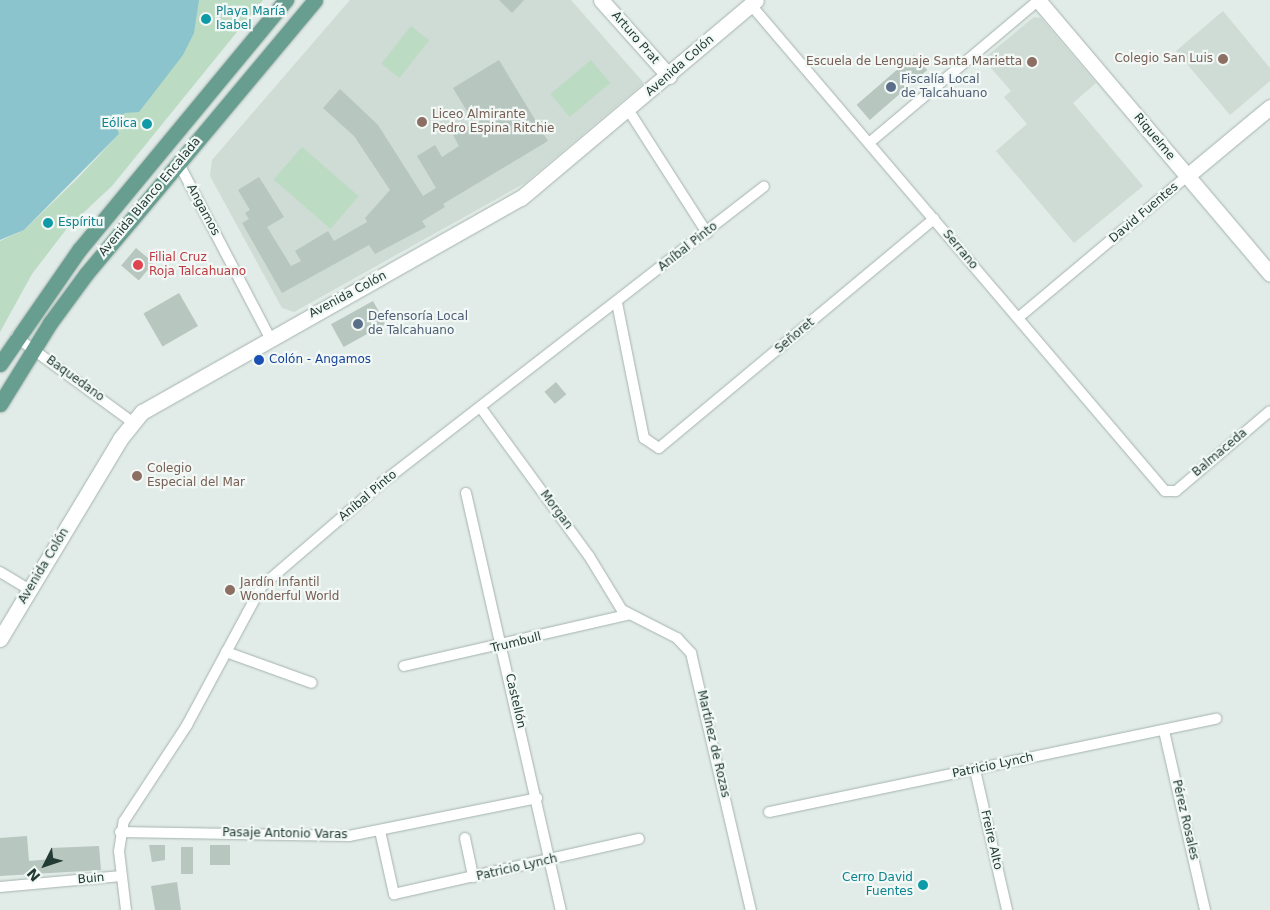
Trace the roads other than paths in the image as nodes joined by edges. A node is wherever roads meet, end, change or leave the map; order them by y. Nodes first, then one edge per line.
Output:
1 (286, 0) edge
2 (315, 0) edge
3 (601, 0) edge
4 (1038, 0) edge
5 (753, 2) edge
6 (669, 76) junction
7 (1270, 108) edge
8 (629, 112) junction
9 (869, 143) junction
10 (178, 162) junction
11 (1187, 176) junction
12 (764, 186) dead end
13 (934, 219) junction
14 (707, 232) junction
15 (1270, 274) edge
16 (617, 303) junction
17 (1018, 318) junction
18 (16, 338) junction
19 (270, 338) junction
20 (33, 348) junction
21 (0, 364) edge
22 (0, 404) edge
23 (481, 408) junction
24 (1270, 411) edge
25 (132, 422) junction
26 (466, 493) dead end
27 (1170, 493) joint
28 (0, 572) edge
29 (30, 590) junction
30 (627, 615) junction
31 (0, 639) edge
32 (502, 647) junction
33 (226, 652) junction
34 (404, 666) dead end
35 (312, 683) dead end
36 (1216, 719) dead end
37 (1164, 731) junction
38 (975, 770) junction
39 (537, 798) junction
40 (769, 812) dead end
41 (120, 832) junction
42 (380, 832) junction
43 (465, 838) dead end
44 (639, 839) dead end
45 (550, 860) junction
46 (122, 876) junction
47 (473, 878) junction
48 (0, 887) edge
49 (126, 910) edge
50 (561, 910) edge
51 (751, 910) edge
52 (1007, 910) edge
53 (1205, 910) edge

1 - 18 main road, Avenida Blanco Encalada
2 - 10 main road, Avenida Blanco Encalada
3 - 6 main road, Arturo Prat
4 - 9 street
4 - 11 main road, Riquelme
5 - 6 main road, Avenida Colón
5 - 9 street, Serrano
6 - 8 main road, Avenida Colón
7 - 11 main road, David Fuentes
8 - 14 street
8 - 19 main road, Avenida Colón
9 - 13 street, Serrano
10 - 19 street, Angamos
10 - 20 main road, Avenida Blanco Encalada
11 - 15 main road, Riquelme
11 - 17 street, David Fuentes
12 - 14 street, Aníbal Pinto
13 - 16 street, Señoret
13 - 17 street, Serrano
14 - 16 street, Aníbal Pinto
16 - 23 street, Aníbal Pinto
17 - 27 street, Serrano
18 - 20 street, Baquedano
18 - 21 main road, Avenida Blanco Encalada
19 - 25 main road, Avenida Colón
20 - 22 main road, Avenida Blanco Encalada
20 - 25 street, Baquedano
23 - 30 street, Morgan
23 - 33 street, Aníbal Pinto
24 - 27 street, Balmaceda
25 - 29 main road, Avenida Colón
26 - 32 street, Castellón
28 - 29 street
29 - 31 main road, Avenida Colón
30 - 32 street, Trumbull
30 - 51 street, Martínez de Rozas
32 - 34 street, Trumbull
32 - 39 street, Castellón
33 - 35 street
33 - 41 street, Aníbal Pinto
36 - 37 street, Patricio Lynch
37 - 38 street, Patricio Lynch
37 - 53 street, Pérez Rosales
38 - 40 street, Patricio Lynch
38 - 52 street, Freire Alto
39 - 42 street, Pasaje Antonio Varas
39 - 45 street, Castellón
41 - 42 street, Pasaje Antonio Varas
41 - 46 street
42 - 47 street, Patricio Lynch
43 - 47 street
44 - 45 street, Patricio Lynch
45 - 47 street, Patricio Lynch
45 - 50 street, Castellón
46 - 48 street, Buin
46 - 49 street

